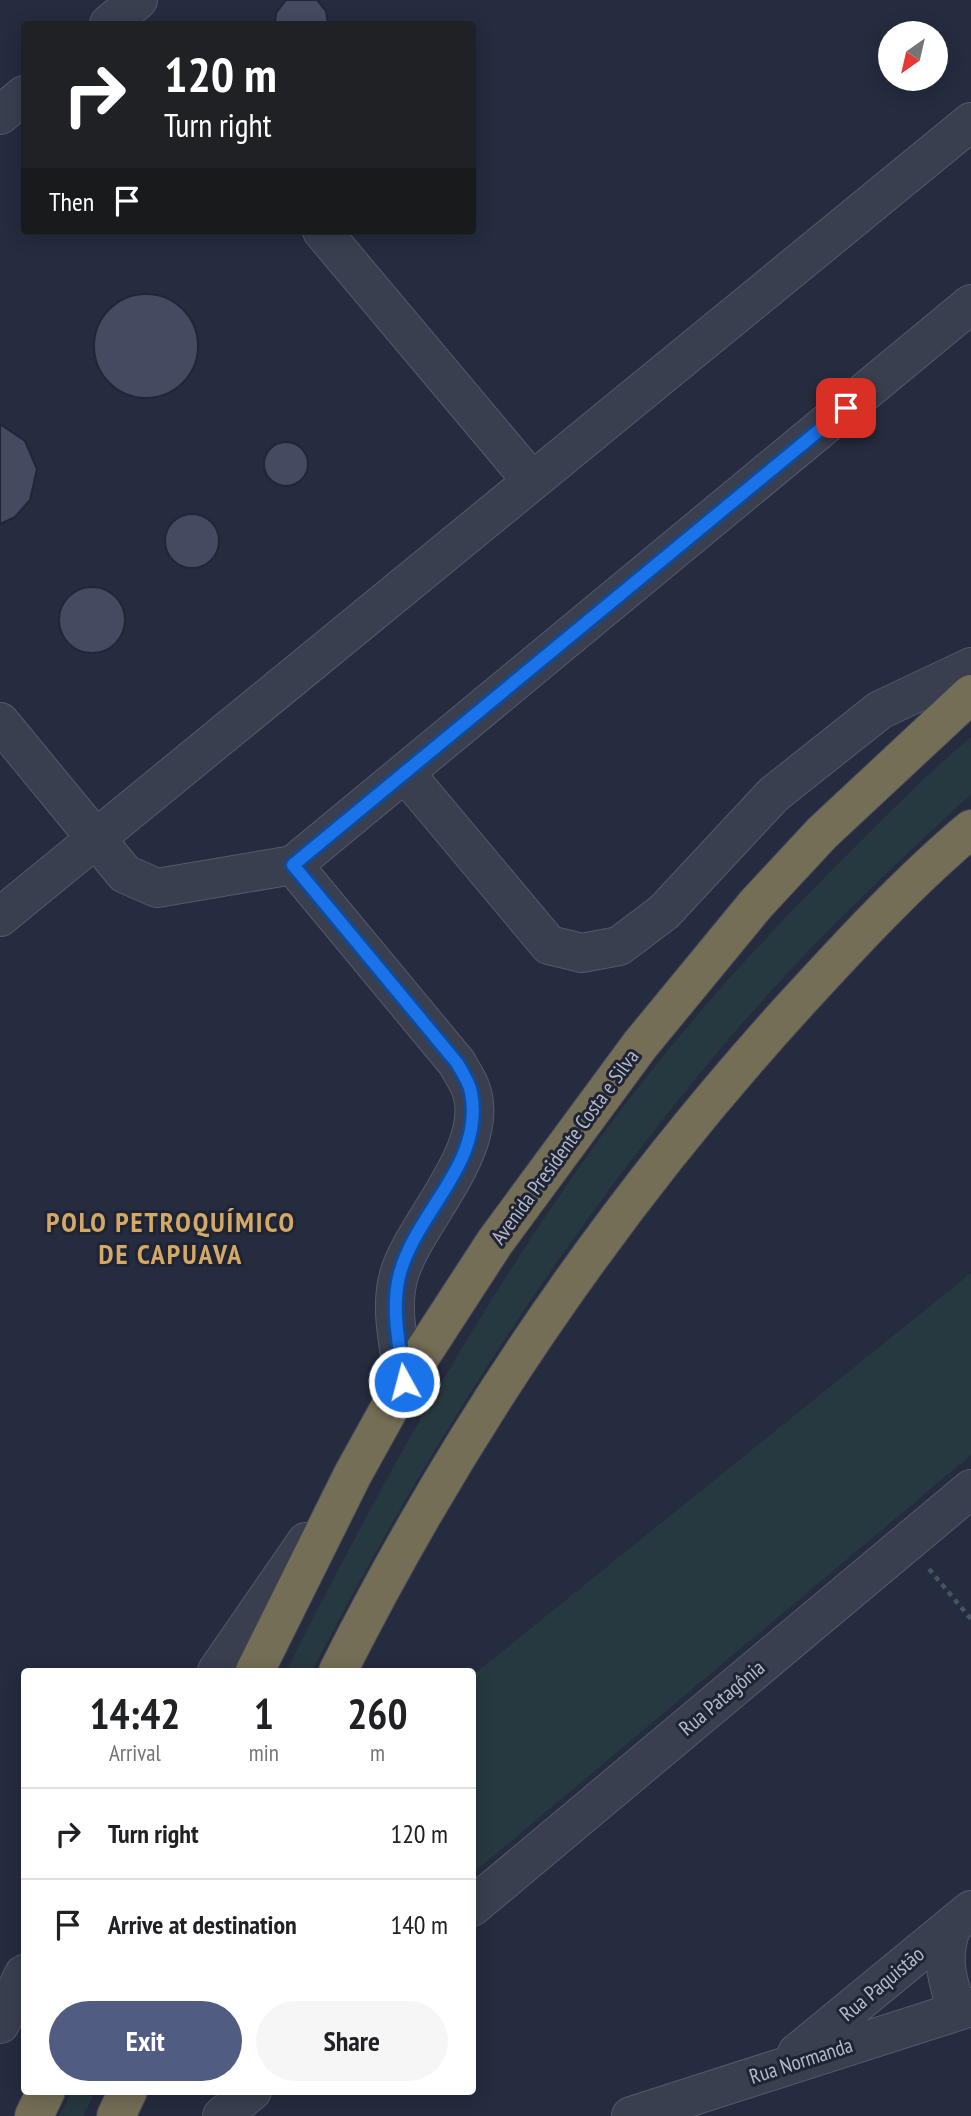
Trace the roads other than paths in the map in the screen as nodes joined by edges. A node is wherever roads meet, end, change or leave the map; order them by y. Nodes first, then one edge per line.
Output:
1 (21, 98) edge
2 (0, 115) edge
3 (971, 122) edge
4 (325, 235) edge
5 (971, 304) edge
6 (532, 481) junction
7 (971, 667) edge
8 (971, 694) edge
9 (0, 722) edge
10 (405, 773) junction
11 (971, 829) edge
12 (95, 837) junction
13 (293, 865) junction
14 (0, 917) edge
15 (404, 1382) junction
16 (353, 1474) junction
17 (971, 1489) edge
18 (219, 1668) edge
19 (256, 1668) edge
20 (340, 1668) edge
21 (476, 1904) edge
22 (962, 1918) edge
23 (21, 1967) edge
24 (21, 1980) edge
25 (0, 1995) edge
26 (964, 2009) edge
27 (0, 2024) edge
28 (778, 2069) junction
29 (44, 2095) edge
30 (126, 2095) edge
31 (247, 2095) edge
32 (34, 2116) edge
33 (116, 2116) edge
34 (222, 2116) edge
35 (631, 2116) edge

1 - 2 street
3 - 6 street
4 - 6 street
5 - 10 street
6 - 12 street
7 - 10 street
8 - 15 highway, Avenida Presidente Costa e Silva
9 - 12 street
10 - 13 street
11 - 20 highway
12 - 13 street
12 - 14 street
13 - 15 street
15 - 16 highway, Avenida Presidente Costa e Silva
16 - 18 street
16 - 19 highway, Avenida Presidente Costa e Silva
17 - 21 street, Rua Patagônia
22 - 26 street, Rua Paquistão
22 - 28 street, Rua Paquistão
23 - 25 street
24 - 27 street
26 - 28 street, Rua Normanda
28 - 35 street, Rua Normanda
29 - 32 highway
30 - 33 highway
31 - 34 street

